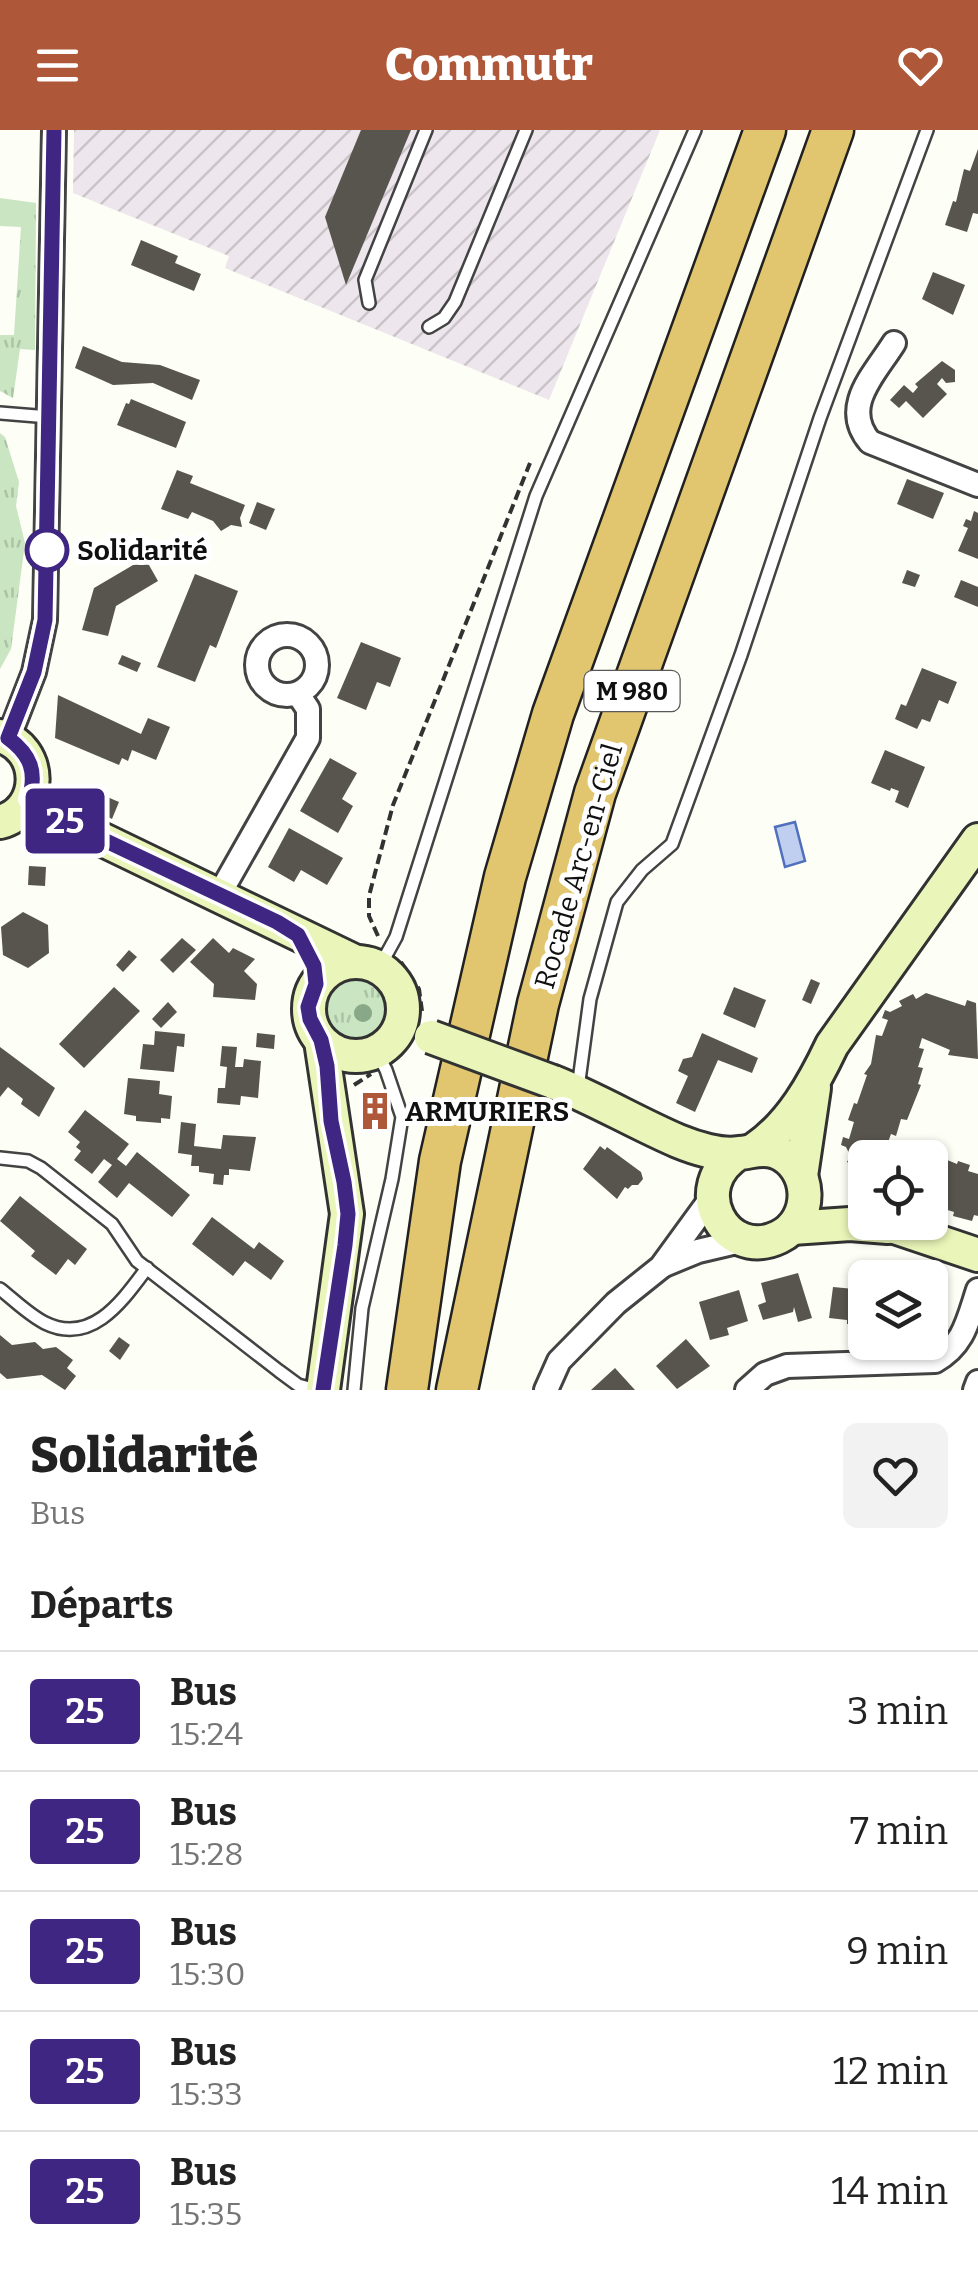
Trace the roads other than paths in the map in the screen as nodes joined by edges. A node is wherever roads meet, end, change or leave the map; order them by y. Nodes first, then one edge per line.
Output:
1 (54, 130) edge
2 (426, 130) edge
3 (526, 130) edge
4 (695, 130) edge
5 (765, 130) edge
6 (832, 130) edge
7 (928, 130) edge
8 (368, 303) dead end
9 (429, 327) dead end
10 (894, 343) dead end
11 (0, 413) edge
12 (50, 417) junction
13 (978, 485) edge
14 (298, 694) dead end
15 (4, 737) edge
16 (29, 799) junction
17 (0, 822) edge
18 (978, 840) edge
19 (219, 895) junction
20 (298, 935) junction
21 (368, 965) junction
22 (316, 984) junction
23 (400, 1024) junction
24 (321, 1040) junction
25 (371, 1053) junction
26 (816, 1079) junction
27 (565, 1087) junction
28 (332, 1106) junction
29 (680, 1142) junction
30 (747, 1151) junction
31 (0, 1158) edge
32 (440, 1161) junction
33 (802, 1179) junction
34 (712, 1195) junction
35 (848, 1204) edge
36 (848, 1223) edge
37 (792, 1228) junction
38 (745, 1240) junction
39 (934, 1240) edge
40 (978, 1255) edge
41 (481, 1266) junction
42 (661, 1267) junction
43 (147, 1268) junction
44 (0, 1289) edge
45 (978, 1290) edge
46 (978, 1382) edge
47 (320, 1390) edge
48 (354, 1390) edge
49 (385, 1390) edge
50 (407, 1390) edge
51 (458, 1390) edge
52 (477, 1390) edge
53 (546, 1390) edge
54 (747, 1390) edge
55 (975, 1390) edge

1 - 12 street
2 - 8 lane
3 - 9 lane
4 - 21 lane
5 - 32 highway, M 980
6 - 41 highway, Rocade Arc-en-Ciel / M 980
7 - 27 lane
10 - 13 street
11 - 12 lane
12 - 15 street
14 - 19 street
15 - 16 street
16 - 17 street
16 - 19 street
18 - 26 street
19 - 20 street
20 - 21 street
20 - 22 street
21 - 22 street
21 - 23 street
22 - 24 street
23 - 25 street
23 - 27 street, bridge
24 - 25 street
24 - 28 street
25 - 28 street
25 - 48 lane
26 - 30 street
26 - 33 street
27 - 29 street
28 - 47 street
29 - 30 street
29 - 34 street
30 - 33 street
30 - 34 street
31 - 43 lane
32 - 49 highway
32 - 50 highway, M 980
33 - 35 street
33 - 37 street
34 - 38 street
34 - 42 street
36 - 37 street
37 - 38 street
38 - 42 street
39 - 40 street
41 - 51 highway, Rocade Arc-en-Ciel / M 980
41 - 52 highway
42 - 53 street
43 - 44 lane
43 - 47 lane
45 - 54 street
46 - 55 street

